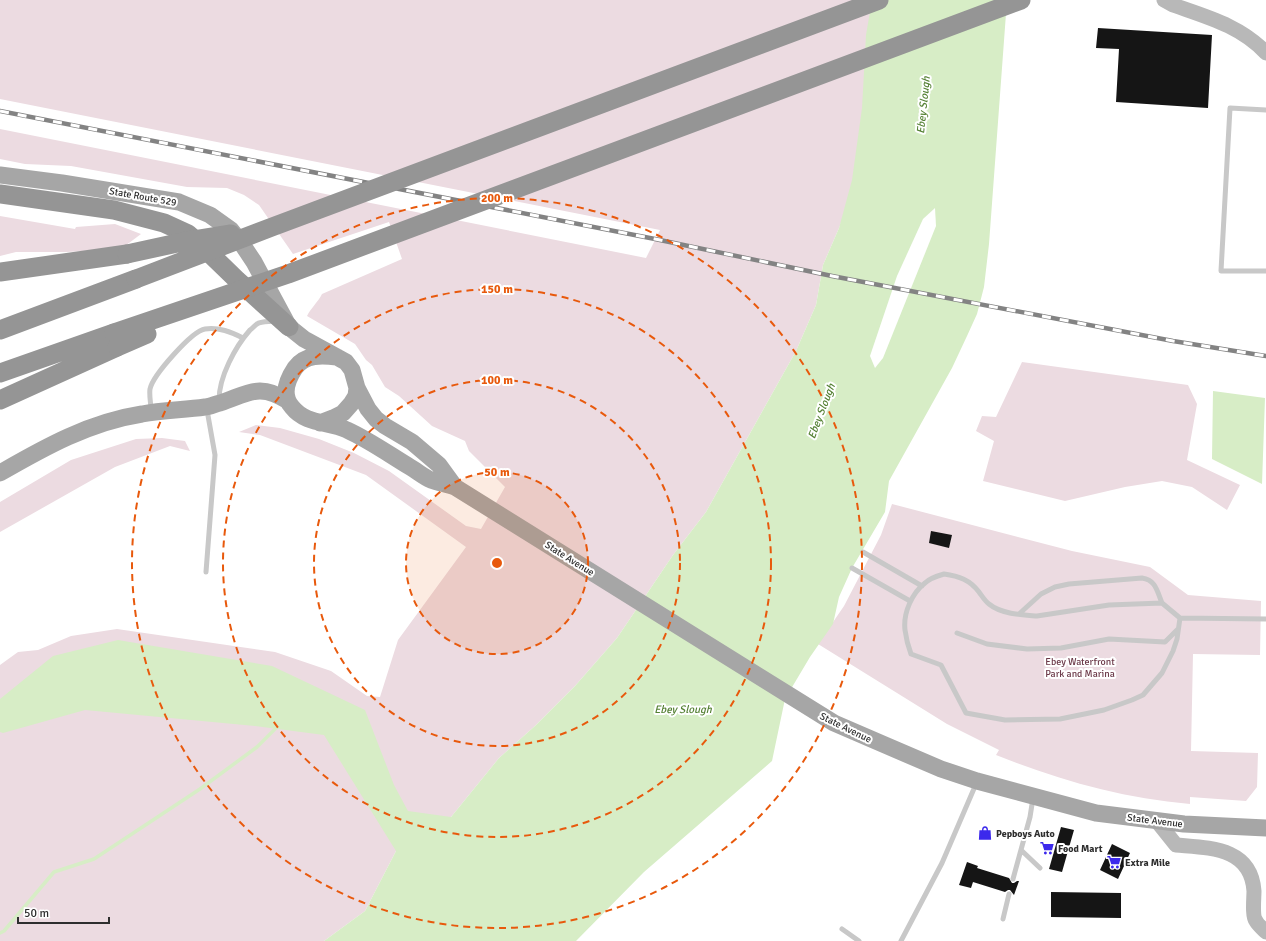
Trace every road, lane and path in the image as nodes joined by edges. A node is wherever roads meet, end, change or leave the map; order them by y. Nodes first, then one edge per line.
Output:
1 (878, 0) edge
2 (1021, 0) edge
3 (1164, 0) edge
4 (1266, 53) edge
5 (1266, 110) edge
6 (0, 175) edge
7 (0, 194) edge
8 (272, 227) junction
9 (1266, 271) edge
10 (0, 272) edge
11 (285, 324) junction
12 (0, 330) edge
13 (243, 338) junction
14 (116, 340) junction
15 (337, 357) junction
16 (0, 373) edge
17 (357, 388) junction
18 (0, 400) edge
19 (288, 402) junction
20 (213, 405) junction
21 (152, 413) junction
22 (320, 422) junction
23 (0, 473) edge
24 (455, 487) junction
25 (863, 552) dead end
26 (852, 568) dead end
27 (206, 572) dead end
28 (922, 586) junction
29 (910, 602) junction
30 (1162, 603) junction
31 (1019, 614) junction
32 (1180, 618) junction
33 (1266, 619) edge
34 (1178, 629) junction
35 (956, 633) dead end
36 (977, 781) junction
37 (1033, 797) junction
38 (1156, 820) junction
39 (1266, 828) edge
40 (1021, 850) junction
41 (1040, 868) dead end
42 (1013, 880) dead end
43 (1009, 894) dead end
44 (1003, 918) dead end
45 (842, 929) dead end
46 (1266, 932) edge
47 (859, 941) edge
48 (901, 941) edge

1 - 8 highway, bridge
2 - 14 highway, bridge
3 - 4 street
5 - 9 lane
6 - 11 main road, State Route 529
7 - 11 highway
8 - 10 highway, bridge
8 - 12 highway, bridge
11 - 13 lane
11 - 15 main road, State Route 529
13 - 20 lane
13 - 21 lane
14 - 16 highway
14 - 18 highway
15 - 17 main road
15 - 19 main road
17 - 22 main road
17 - 24 main road, State Avenue
19 - 20 main road
19 - 22 main road
20 - 21 main road
20 - 27 lane
21 - 23 main road
22 - 24 main road, State Avenue
24 - 36 main road, State Avenue
25 - 28 lane
26 - 29 lane
28 - 29 lane
28 - 31 lane
29 - 34 lane
30 - 31 lane
30 - 31 lane
30 - 32 lane
32 - 33 lane
32 - 34 lane
34 - 35 lane
36 - 37 main road, State Avenue
36 - 48 lane
37 - 38 main road, State Avenue
37 - 40 lane
38 - 39 main road, State Avenue
38 - 46 street
40 - 41 lane
40 - 42 lane
43 - 44 lane
45 - 47 lane

